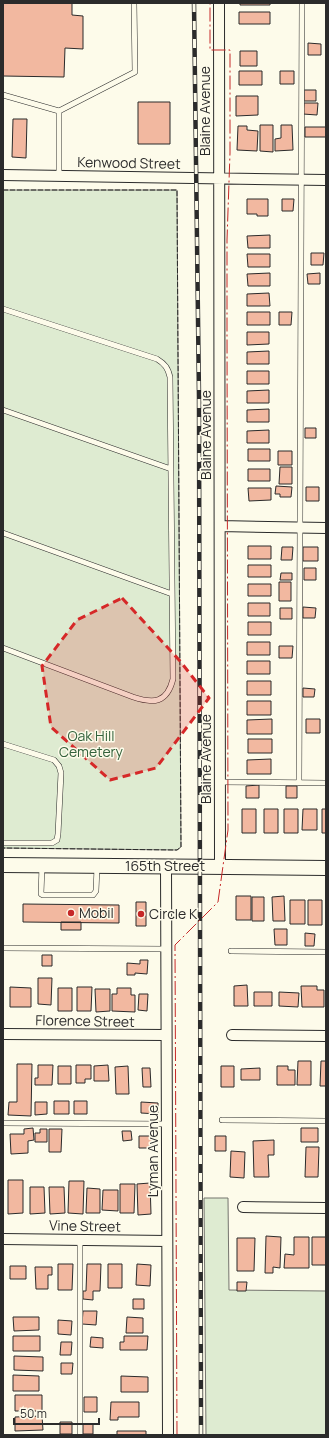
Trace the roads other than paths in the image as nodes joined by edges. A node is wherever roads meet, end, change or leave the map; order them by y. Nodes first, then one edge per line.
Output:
1 (134, 3) edge
2 (219, 3) edge
3 (302, 3) edge
4 (3, 95) edge
5 (59, 111) junction
6 (3, 175) edge
7 (59, 175) junction
8 (220, 179) junction
9 (301, 179) junction
10 (326, 180) edge
11 (3, 309) edge
12 (3, 410) edge
13 (171, 469) junction
14 (220, 526) junction
15 (300, 527) junction
16 (326, 528) edge
17 (3, 533) edge
18 (172, 594) junction
19 (3, 648) edge
20 (3, 744) edge
21 (220, 782) junction
22 (299, 783) junction
23 (326, 783) edge
24 (3, 843) edge
25 (3, 865) edge
26 (42, 865) junction
27 (97, 866) junction
28 (166, 866) junction
29 (220, 867) junction
30 (326, 868) edge
31 (3, 948) edge
32 (166, 949) junction
33 (231, 951) dead end
34 (326, 952) edge
35 (3, 1034) edge
36 (166, 1035) junction
37 (232, 1035) dead end
38 (326, 1036) edge
39 (222, 1120) dead end
40 (326, 1121) edge
41 (3, 1123) edge
42 (166, 1124) junction
43 (242, 1207) dead end
44 (326, 1208) edge
45 (3, 1239) edge
46 (80, 1240) junction
47 (167, 1241) junction
48 (80, 1435) edge
49 (168, 1435) edge

1 - 5 lane
2 - 8 street, Blaine Avenue
3 - 9 lane
4 - 5 lane
5 - 7 lane
6 - 7 street, Kenwood Street
7 - 8 street, Kenwood Street
8 - 9 street, Kenwood Street
8 - 14 street, Blaine Avenue
9 - 10 street, Kenwood Street
9 - 15 lane
11 - 13 lane
12 - 13 lane
13 - 18 lane
14 - 15 street
14 - 21 street, Blaine Avenue
15 - 16 street
15 - 22 lane
17 - 18 lane
18 - 19 lane
20 - 24 lane
21 - 22 lane
21 - 29 street, Blaine Avenue
22 - 23 lane
25 - 26 main road, 165th Street
26 - 27 main road, 165th Street
26 - 27 lane
27 - 28 main road, 165th Street
28 - 29 main road, 165th Street
28 - 32 street, Lyman Avenue
29 - 30 main road, 165th Street
31 - 32 lane
32 - 36 street, Lyman Avenue
33 - 34 lane
35 - 36 street, Florence Street
36 - 42 street, Lyman Avenue
37 - 38 street
39 - 40 lane
41 - 42 lane
42 - 47 street, Lyman Avenue
43 - 44 street
45 - 46 street, Vine Street
46 - 47 street, Vine Street
46 - 48 lane
47 - 49 street, Lyman Avenue

